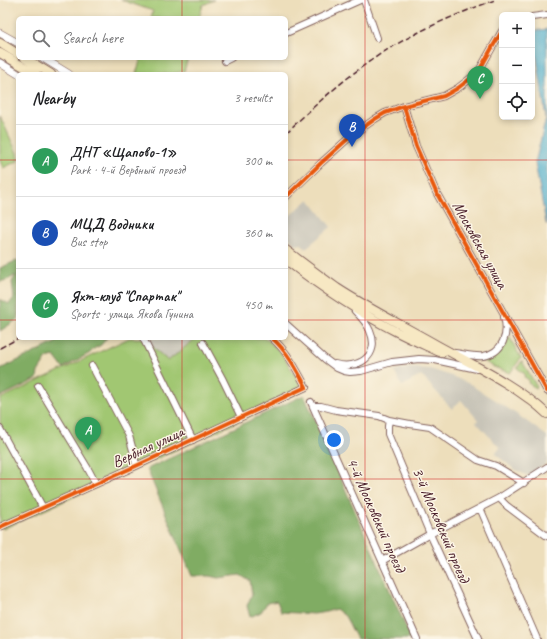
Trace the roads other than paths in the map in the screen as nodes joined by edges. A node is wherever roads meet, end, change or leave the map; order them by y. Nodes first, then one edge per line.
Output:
1 (360, 0) edge
2 (364, 0) edge
3 (547, 15) edge
4 (535, 17) edge
5 (288, 32) edge
6 (0, 33) edge
7 (499, 36) edge
8 (377, 38) dead end
9 (16, 42) edge
10 (0, 43) edge
11 (0, 53) edge
12 (16, 53) edge
13 (28, 60) edge
14 (46, 60) edge
15 (0, 63) edge
16 (33, 72) edge
17 (49, 72) edge
18 (66, 72) edge
19 (16, 73) edge
20 (404, 106) junction
21 (288, 195) edge
22 (288, 252) edge
23 (288, 261) edge
24 (298, 265) junction
25 (350, 306) junction
26 (500, 306) junction
27 (288, 326) edge
28 (144, 340) edge
29 (274, 340) edge
30 (203, 343) dead end
31 (449, 351) junction
32 (328, 361) junction
33 (92, 366) dead end
34 (477, 369) junction
35 (487, 373) junction
36 (38, 386) dead end
37 (547, 391) edge
38 (547, 414) edge
39 (241, 417) junction
40 (389, 420) junction
41 (0, 429) edge
42 (193, 440) junction
43 (136, 466) junction
44 (547, 467) edge
45 (524, 483) junction
46 (96, 484) junction
47 (498, 498) junction
48 (43, 508) junction
49 (480, 508) junction
50 (0, 527) edge
51 (430, 534) junction
52 (547, 536) edge
53 (382, 561) junction
54 (536, 637) edge
55 (417, 639) edge
56 (478, 639) edge
57 (529, 639) edge

1 - 5 street
2 - 8 street
3 - 4 street
6 - 9 street
7 - 20 street
10 - 12 main road
11 - 16 main road
13 - 17 main road
14 - 18 street
15 - 19 street
20 - 21 street
20 - 26 street, Московская улица
22 - 24 main road
23 - 24 main road
24 - 25 main road
24 - 31 main road
25 - 32 street
25 - 34 main road
26 - 31 street
26 - 37 street, Московская улица
27 - 32 street
28 - 42 street
29 - 39 street, Вербная улица
30 - 39 street
31 - 35 main road
32 - 34 street
33 - 43 street
34 - 35 main road
35 - 38 main road
36 - 46 street
39 - 42 street, Вербная улица
40 - 45 street
40 - 51 street, 3-й Московский проезд
40 - 53 street, 4-й Московский проезд
41 - 48 street
42 - 43 street, Вербная улица
43 - 46 street, Вербная улица
44 - 45 street
45 - 47 street
46 - 48 street, Вербная улица
47 - 49 street
47 - 52 street
48 - 50 street, Вербная улица
49 - 51 street
49 - 54 street
51 - 53 street
51 - 56 street, 3-й Московский проезд
53 - 55 street, 4-й Московский проезд
54 - 57 street

